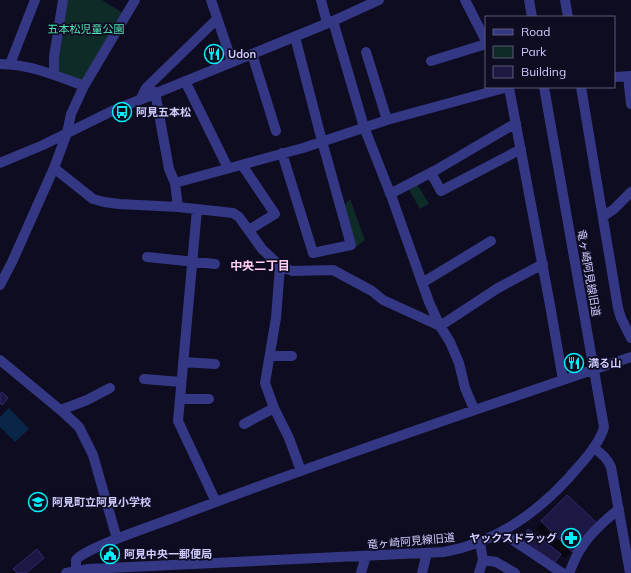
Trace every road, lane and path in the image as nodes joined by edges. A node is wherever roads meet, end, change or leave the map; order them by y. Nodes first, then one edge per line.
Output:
1 (35, 0) edge
2 (64, 0) edge
3 (135, 0) edge
4 (211, 0) edge
5 (321, 0) edge
6 (379, 0) edge
7 (465, 0) edge
8 (529, 0) edge
9 (565, 0) edge
10 (532, 16) edge
11 (568, 16) edge
12 (217, 19) junction
13 (333, 21) junction
14 (295, 36) junction
15 (485, 39) edge
16 (485, 44) edge
17 (366, 52) dead end
18 (252, 54) junction
19 (431, 61) dead end
20 (232, 62) junction
21 (3, 65) edge
22 (54, 74) junction
23 (630, 76) edge
24 (615, 77) edge
25 (185, 80) junction
26 (84, 86) junction
27 (505, 88) edge
28 (509, 88) edge
29 (544, 88) edge
30 (581, 88) edge
31 (155, 92) junction
32 (141, 98) junction
33 (631, 104) edge
34 (387, 120) junction
35 (516, 123) junction
36 (364, 127) junction
37 (276, 131) dead end
38 (67, 133) junction
39 (322, 141) junction
40 (520, 148) junction
41 (282, 154) junction
42 (0, 163) edge
43 (242, 164) junction
44 (54, 168) junction
45 (228, 168) junction
46 (431, 173) junction
47 (175, 183) junction
48 (631, 192) edge
49 (390, 194) junction
50 (178, 207) junction
51 (197, 209) junction
52 (604, 216) junction
53 (248, 230) junction
54 (490, 241) dead end
55 (147, 257) dead end
56 (192, 262) junction
57 (215, 264) dead end
58 (543, 264) junction
59 (280, 266) junction
60 (422, 283) junction
61 (0, 285) edge
62 (440, 326) junction
63 (631, 338) edge
64 (270, 356) junction
65 (292, 356) dead end
66 (631, 357) edge
67 (0, 360) edge
68 (183, 362) junction
69 (214, 364) dead end
70 (594, 370) junction
71 (144, 379) dead end
72 (563, 380) junction
73 (181, 382) junction
74 (110, 388) dead end
75 (180, 399) junction
76 (209, 399) dead end
77 (274, 408) junction
78 (474, 409) junction
79 (61, 410) junction
80 (244, 424) dead end
81 (594, 448) junction
82 (301, 471) junction
83 (216, 502) junction
84 (619, 508) junction
85 (502, 532) junction
86 (117, 539) junction
87 (480, 543) junction
88 (427, 553) junction
89 (366, 556) junction
90 (483, 560) junction
91 (76, 570) junction
92 (66, 573) edge
93 (362, 573) edge
94 (422, 573) edge
95 (479, 573) edge
96 (515, 573) edge
97 (562, 573) edge
98 (569, 573) edge
99 (630, 573) edge

1 - 21 street
2 - 22 street
3 - 26 street
4 - 12 street
5 - 13 street
6 - 13 street
7 - 15 street
8 - 10 street
9 - 11 street
12 - 20 street
12 - 32 street
13 - 14 street
13 - 36 street
14 - 18 street
14 - 39 street
16 - 19 street
17 - 34 street
18 - 20 street
18 - 37 street
20 - 25 street
21 - 22 street
22 - 26 street
23 - 24 street
23 - 33 street
25 - 31 street
25 - 45 street
26 - 38 street
27 - 34 street
28 - 35 street
29 - 70 street, 竜ヶ崎阿見線旧道
30 - 52 street
31 - 32 street
31 - 47 street
32 - 38 street
34 - 36 street
35 - 40 street
35 - 46 street
36 - 39 street
36 - 49 street
38 - 42 street
38 - 44 street
39 - 41 street
39 - 41 street
40 - 46 street
40 - 58 street
41 - 43 street
43 - 45 street
43 - 53 street
44 - 50 street
44 - 61 street
45 - 47 street
46 - 49 street
47 - 50 street
48 - 52 street
49 - 60 street
50 - 51 street
51 - 53 street
51 - 56 street
52 - 63 street
53 - 59 street
54 - 60 street
55 - 56 street
56 - 57 street
56 - 68 street
58 - 62 street
58 - 72 street
59 - 62 street
59 - 64 street
60 - 62 street
62 - 78 street
64 - 65 street
64 - 77 street
66 - 70 street
67 - 79 street
68 - 69 street
68 - 73 street
70 - 72 street
70 - 81 street, 竜ヶ崎阿見線旧道
71 - 73 street
72 - 78 street
73 - 75 street
74 - 79 street
75 - 76 street
75 - 83 street
77 - 80 street
77 - 82 street
78 - 82 street
79 - 86 street
81 - 84 street
81 - 85 street, 竜ヶ崎阿見線旧道
82 - 83 street
83 - 86 street
84 - 98 street
84 - 99 street
85 - 87 street, 竜ヶ崎阿見線旧道
85 - 97 street
86 - 91 street
87 - 88 street, 竜ヶ崎阿見線旧道
87 - 90 street
88 - 89 street, 竜ヶ崎阿見線旧道
88 - 94 street
89 - 91 street, 竜ヶ崎阿見線旧道
89 - 93 street
90 - 95 street
90 - 96 street
91 - 92 street, 竜ヶ崎阿見線旧道

